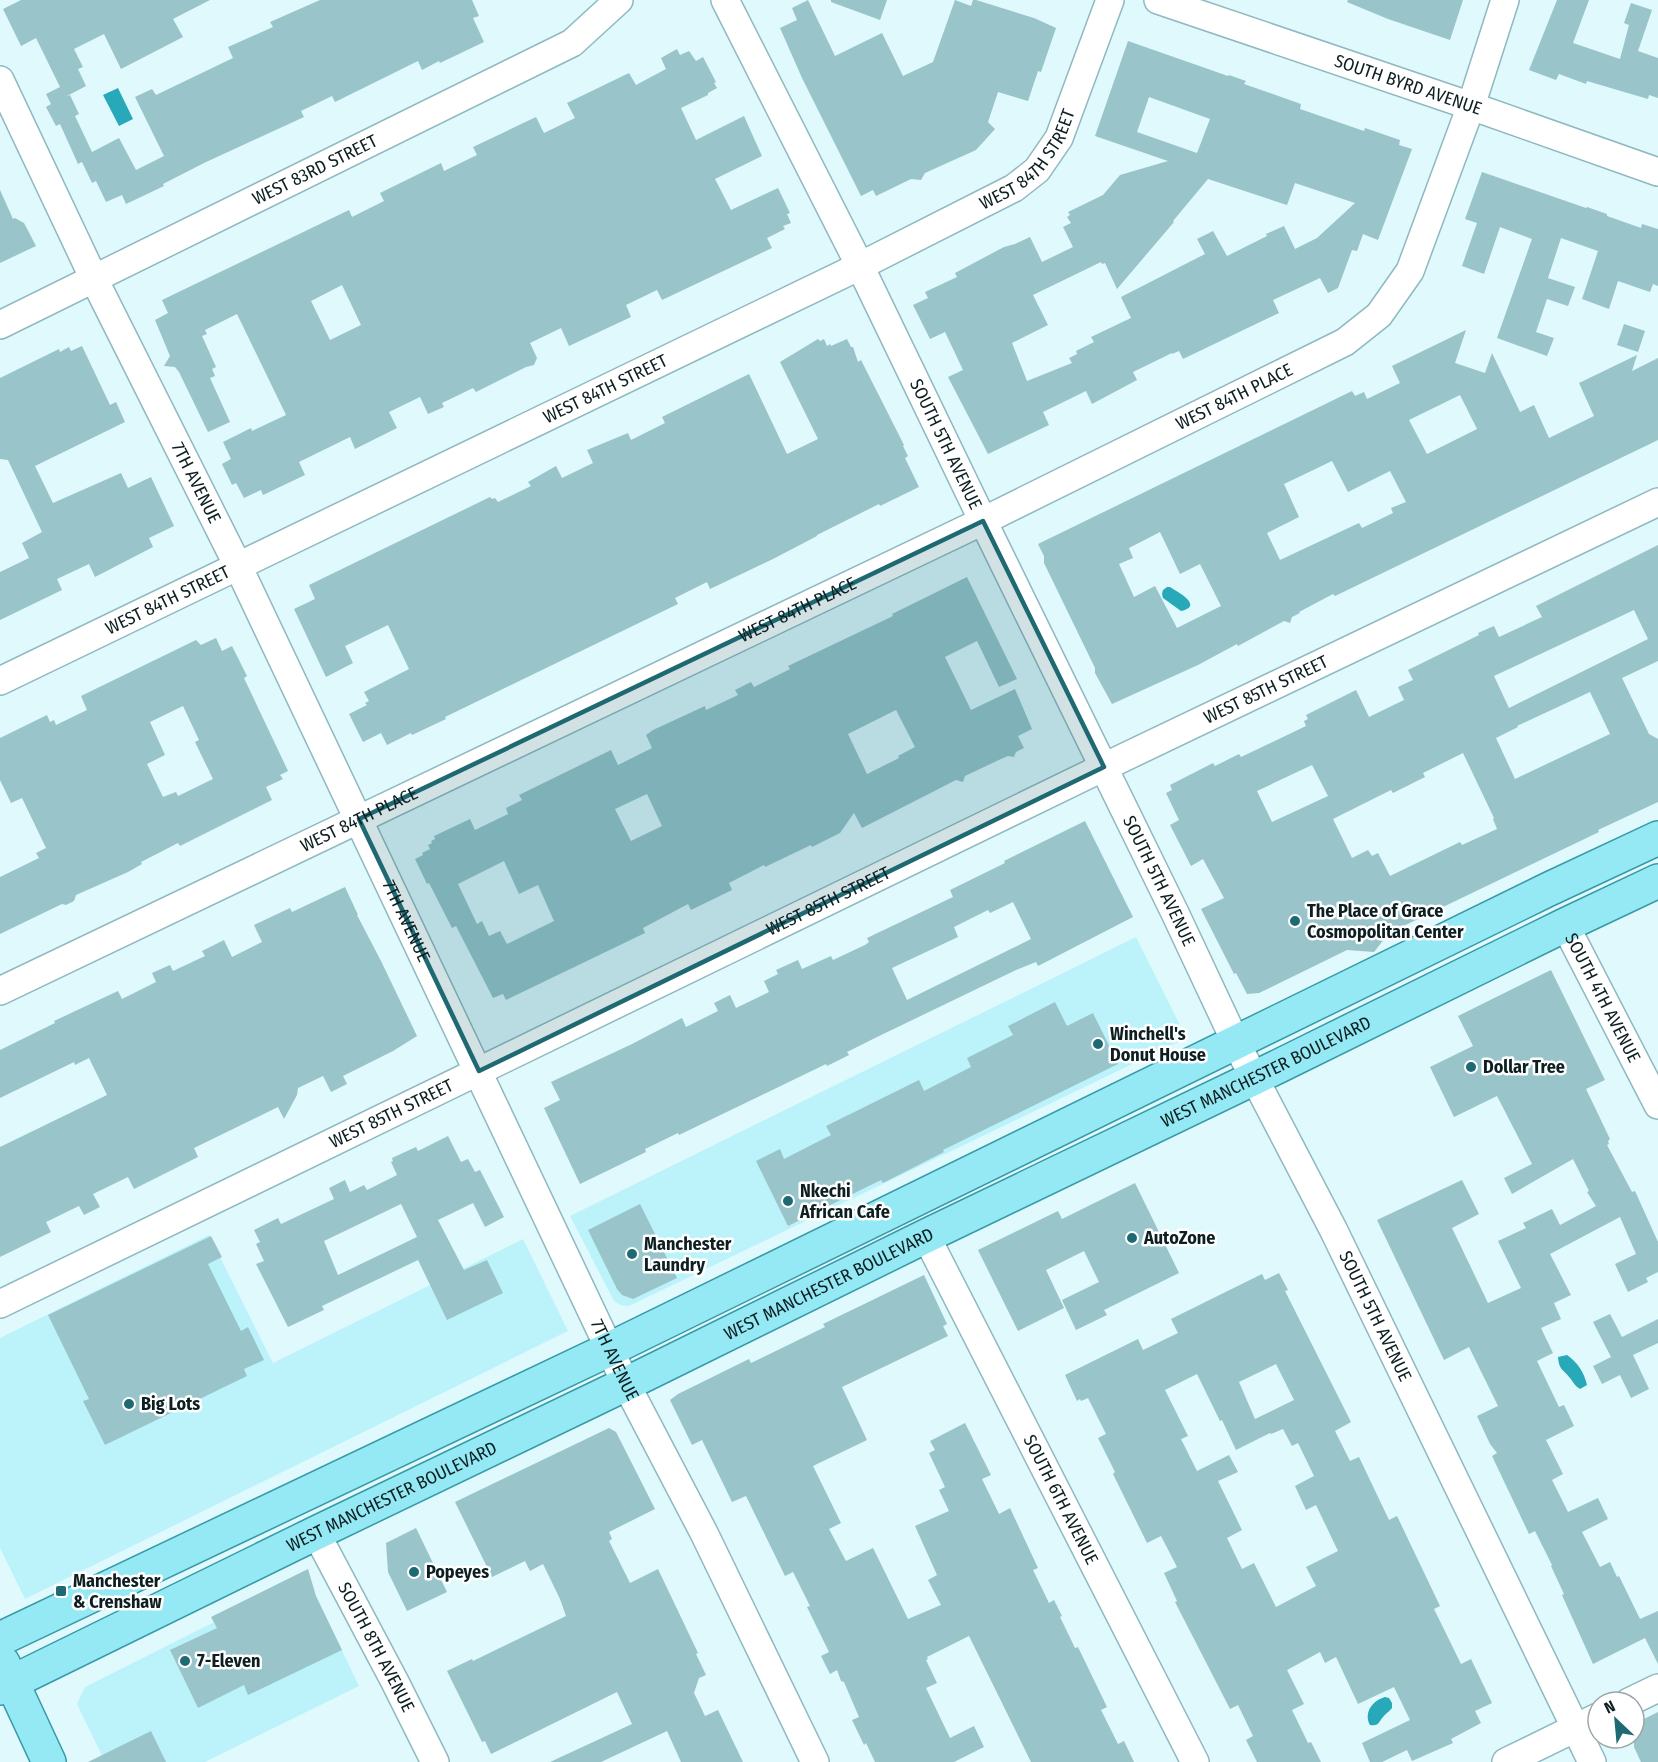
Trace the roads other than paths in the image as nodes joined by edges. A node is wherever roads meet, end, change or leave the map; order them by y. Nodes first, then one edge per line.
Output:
1 (619, 0) edge
2 (725, 0) edge
3 (1110, 0) edge
4 (1158, 0) edge
5 (1505, 0) edge
6 (0, 80) edge
7 (1471, 106) junction
8 (1658, 172) edge
9 (860, 266) junction
10 (94, 279) junction
11 (0, 325) edge
12 (1658, 502) edge
13 (983, 520) junction
14 (238, 566) junction
15 (0, 681) edge
16 (1104, 767) junction
17 (359, 819) junction
18 (1658, 838) edge
19 (1658, 881) edge
20 (1565, 924) junction
21 (0, 992) edge
22 (1236, 1043) junction
23 (479, 1071) junction
24 (1254, 1078) junction
25 (1658, 1105) edge
26 (926, 1236) junction
27 (0, 1304) edge
28 (610, 1349) junction
29 (626, 1384) junction
30 (316, 1533) junction
31 (0, 1639) edge
32 (4, 1676) edge
33 (1586, 1721) edge
34 (1586, 1723) edge
35 (49, 1762) edge
36 (435, 1762) edge
37 (815, 1762) edge
38 (1195, 1762) edge
39 (1506, 1762) edge

1 - 10 street, WEST 83RD STREET
2 - 9 street, SOUTH 5TH AVENUE
3 - 9 street, WEST 84TH STREET
4 - 7 street, SOUTH BYRD AVENUE
5 - 7 street, WEST 84TH PLACE
6 - 10 street, 7TH AVENUE
7 - 8 street, SOUTH BYRD AVENUE
7 - 13 street, WEST 84TH PLACE
9 - 13 street, SOUTH 5TH AVENUE
9 - 14 street, WEST 84TH STREET
10 - 11 street, WEST 83RD STREET
10 - 14 street, 7TH AVENUE
12 - 16 street, WEST 85TH STREET
13 - 16 street, SOUTH 5TH AVENUE
13 - 17 street, WEST 84TH PLACE
14 - 15 street, WEST 84TH STREET
14 - 17 street, 7TH AVENUE
16 - 22 street, SOUTH 5TH AVENUE
16 - 23 street, WEST 85TH STREET
17 - 21 street, WEST 84TH PLACE
17 - 23 street, 7TH AVENUE
18 - 22 main road, WEST MANCHESTER BOULEVARD
19 - 20 main road, WEST MANCHESTER BOULEVARD
20 - 24 main road, WEST MANCHESTER BOULEVARD
20 - 25 street, SOUTH 4TH AVENUE
22 - 24 street, SOUTH 5TH AVENUE
22 - 28 main road, WEST MANCHESTER BOULEVARD
23 - 27 street, WEST 85TH STREET
23 - 28 street, 7TH AVENUE
24 - 26 main road, WEST MANCHESTER BOULEVARD
24 - 33 street, SOUTH 5TH AVENUE
26 - 29 main road, WEST MANCHESTER BOULEVARD
26 - 38 street, SOUTH 6TH AVENUE
28 - 29 street, 7TH AVENUE
28 - 31 main road, WEST MANCHESTER BOULEVARD
29 - 30 main road, WEST MANCHESTER BOULEVARD
29 - 37 street, 7TH AVENUE
30 - 32 main road, WEST MANCHESTER BOULEVARD
30 - 36 street, SOUTH 8TH AVENUE
32 - 35 main road
34 - 39 street

